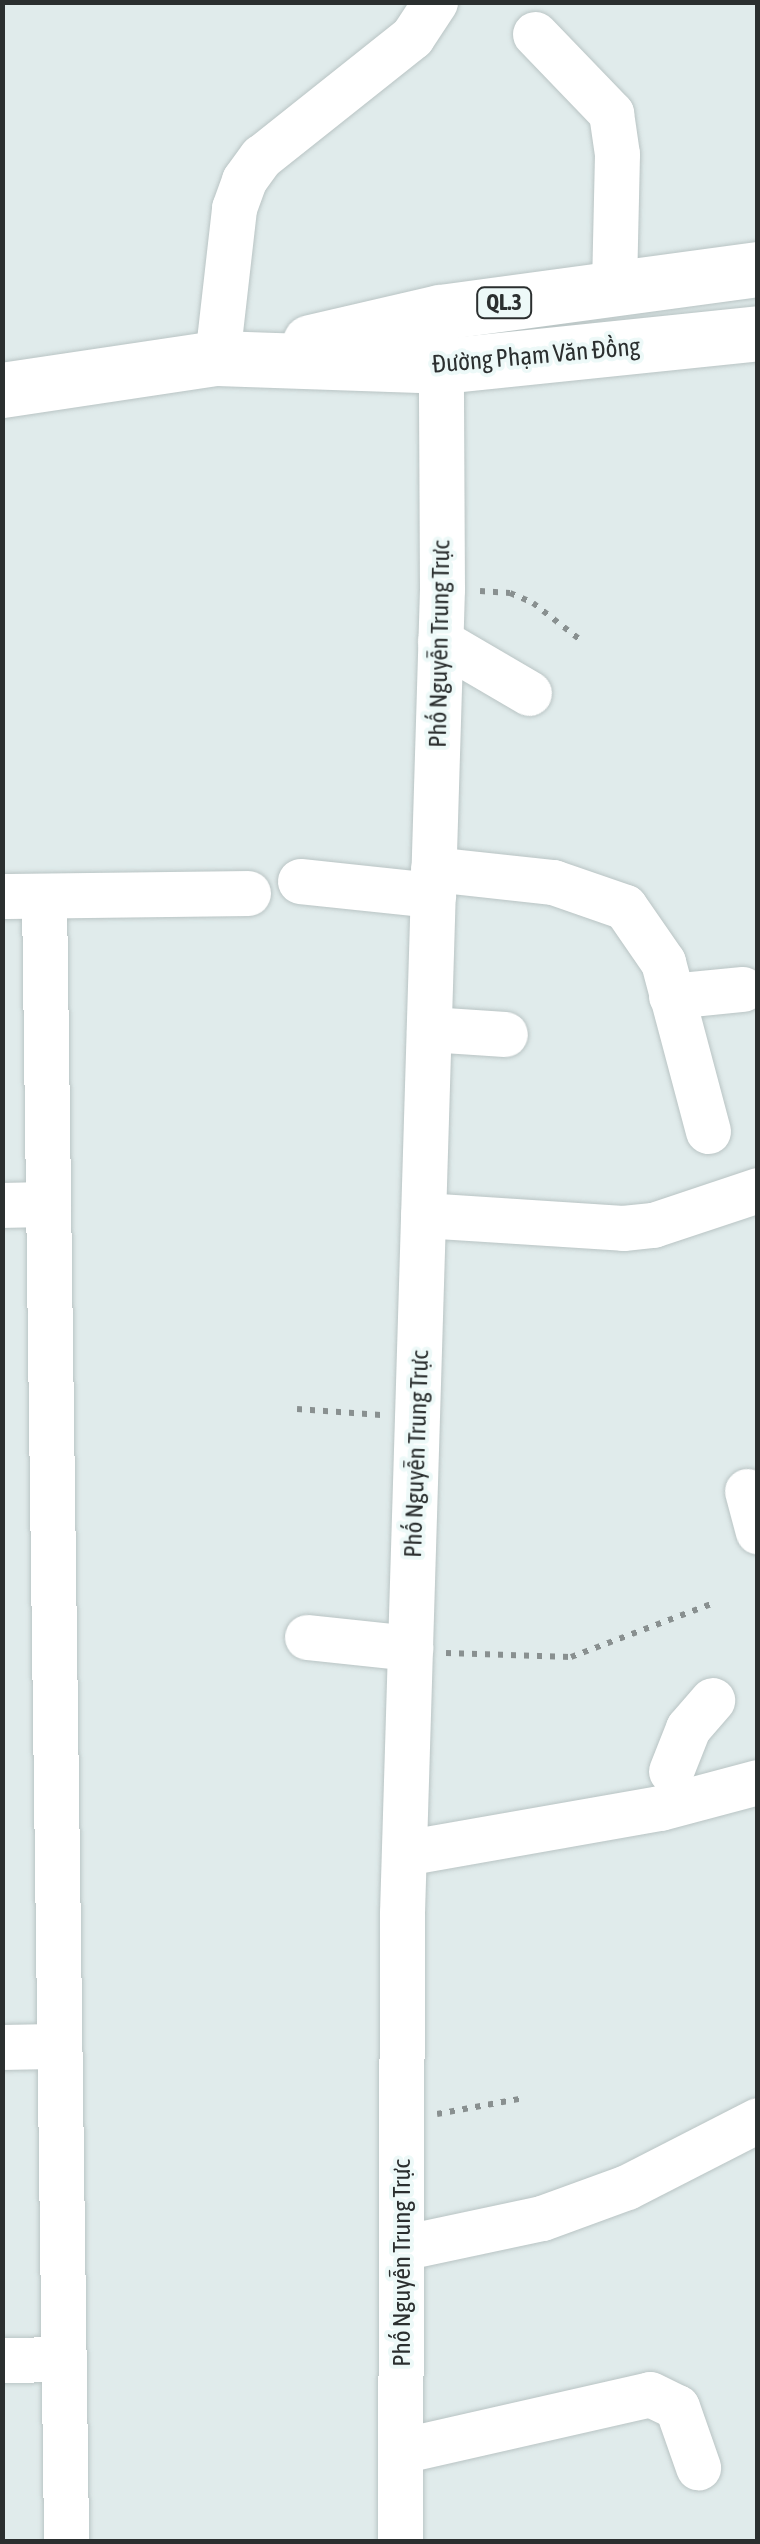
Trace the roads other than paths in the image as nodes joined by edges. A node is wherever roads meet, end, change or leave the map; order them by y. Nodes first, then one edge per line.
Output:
1 (434, 2) edge
2 (535, 34) dead end
3 (758, 269) edge
4 (614, 288) junction
5 (758, 332) edge
6 (236, 357) junction
7 (441, 366) junction
8 (2, 390) edge
9 (440, 641) junction
10 (529, 693) dead end
11 (300, 882) dead end
12 (433, 882) junction
13 (248, 893) dead end
14 (23, 897) edge
15 (743, 989) dead end
16 (672, 996) junction
17 (428, 1029) junction
18 (505, 1034) dead end
19 (708, 1131) dead end
20 (758, 1190) edge
21 (48, 1204) junction
22 (2, 1205) edge
23 (423, 1215) junction
24 (308, 1636) dead end
25 (410, 1648) junction
26 (712, 1700) dead end
27 (758, 1782) edge
28 (665, 1792) junction
29 (404, 1853) junction
30 (59, 2046) junction
31 (2, 2048) edge
32 (758, 2120) edge
33 (400, 2248) junction
34 (64, 2359) junction
35 (2, 2360) edge
36 (400, 2451) junction
37 (698, 2467) dead end
38 (66, 2542) edge
39 (400, 2542) edge

1 - 6 street
2 - 4 street
3 - 4 highway, Đường Phạm Văn Đồng / QL.3
4 - 6 highway, Đường Phạm Văn Đồng / QL.3
5 - 7 highway, Đường Phạm Văn Đồng / QL.3
6 - 7 highway, Đường Phạm Văn Đồng / QL.3
6 - 8 highway, Đường Phạm Văn Đồng / QL.3
7 - 9 street, Phố Nguyễn Trung Trực
9 - 10 street
9 - 12 street, Phố Nguyễn Trung Trực
11 - 12 street
12 - 16 street
12 - 17 street, Phố Nguyễn Trung Trực
13 - 14 street
14 - 21 street
15 - 16 street
16 - 19 street
17 - 18 street
17 - 23 street, Phố Nguyễn Trung Trực
20 - 23 street
21 - 22 street
21 - 30 street
23 - 25 street, Phố Nguyễn Trung Trực
24 - 25 street
25 - 29 street, Phố Nguyễn Trung Trực
26 - 28 street
27 - 28 street
28 - 29 street
29 - 33 street, Phố Nguyễn Trung Trực
30 - 31 street
30 - 34 street
32 - 33 street
33 - 36 street, Phố Nguyễn Trung Trực
34 - 35 street
34 - 38 street
36 - 37 street
36 - 39 street, Phố Nguyễn Trung Trực

